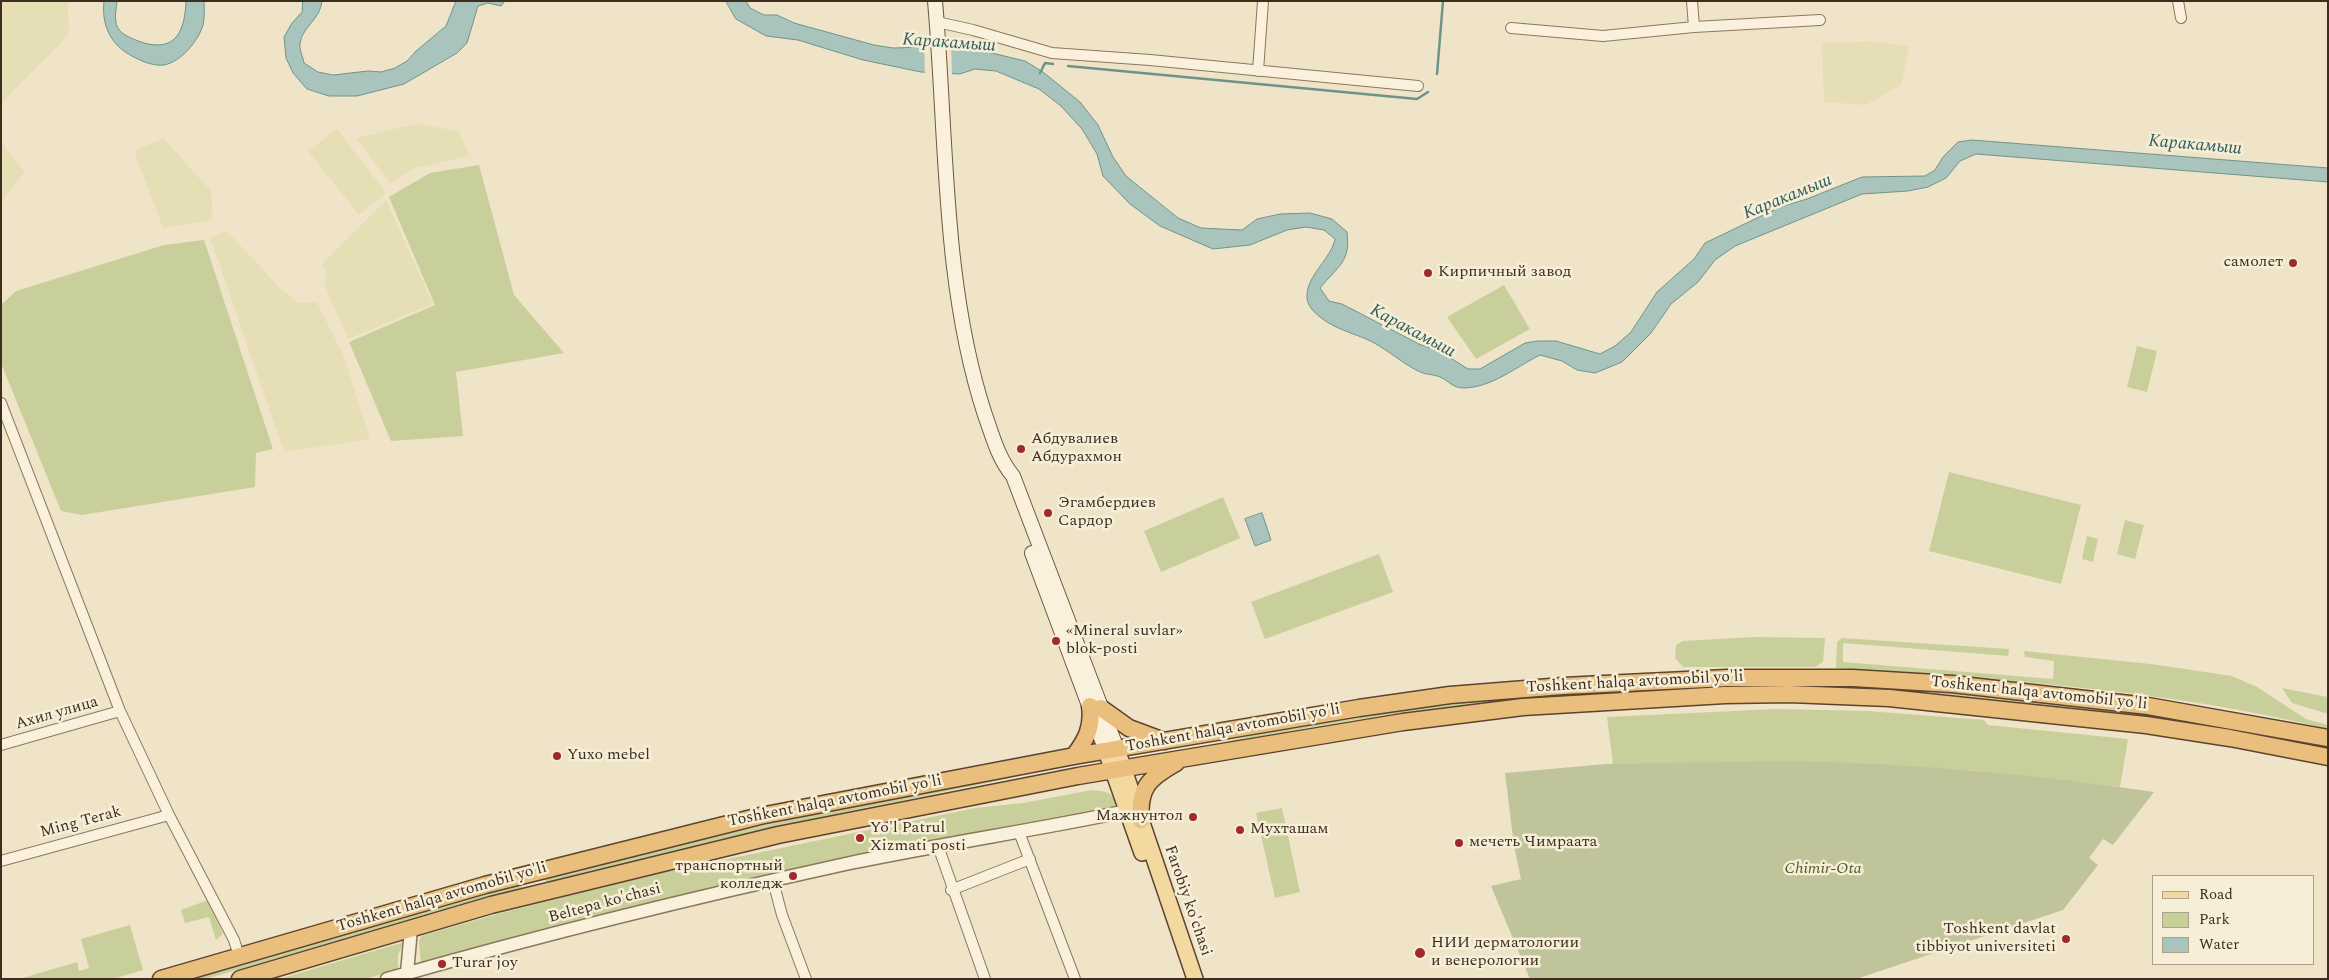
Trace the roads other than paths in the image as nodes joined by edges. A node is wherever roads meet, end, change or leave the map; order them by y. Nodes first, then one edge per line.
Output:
1 (935, 1) edge
2 (1263, 1) edge
3 (1692, 1) edge
4 (2178, 1) edge
5 (2180, 18) dead end
6 (1820, 20) dead end
7 (936, 22) junction
8 (1694, 27) junction
9 (1511, 28) dead end
10 (1258, 71) junction
11 (1418, 86) dead end
12 (1, 403) edge
13 (1853, 678) junction
14 (1852, 696) junction
15 (1095, 707) junction
16 (120, 711) junction
17 (2328, 738) edge
18 (1166, 741) junction
19 (1, 745) edge
20 (1111, 750) junction
21 (1074, 756) junction
22 (2328, 757) edge
23 (1185, 759) junction
24 (1118, 770) junction
25 (169, 815) junction
26 (1134, 815) junction
27 (1019, 832) junction
28 (938, 846) junction
29 (1030, 858) junction
30 (1, 861) edge
31 (526, 874) junction
32 (773, 880) junction
33 (952, 890) junction
34 (531, 894) junction
35 (411, 929) junction
36 (238, 956) junction
37 (408, 976) edge
38 (161, 979) edge
39 (240, 979) edge
40 (388, 979) edge
41 (806, 979) edge
42 (985, 979) edge
43 (1075, 979) edge
44 (1184, 979) edge
45 (1196, 979) edge

1 - 7 main road
2 - 10 street
3 - 8 street
4 - 5 street
6 - 8 street
7 - 10 street
7 - 15 main road
8 - 9 street
10 - 11 street
12 - 16 street
13 - 14 highway
13 - 17 highway, Toshkent halqa avtomobil yo'li
13 - 18 highway, Toshkent halqa avtomobil yo'li
14 - 22 highway, Toshkent halqa avtomobil yo'li
14 - 23 highway, Toshkent halqa avtomobil yo'li
15 - 18 highway
15 - 20 main road
15 - 21 highway
16 - 19 street, Ахил улица
16 - 25 street
18 - 20 highway, Toshkent halqa avtomobil yo'li
20 - 21 highway, Toshkent halqa avtomobil yo'li
20 - 24 main road, Farobiy ko'chasi
21 - 31 highway, Toshkent halqa avtomobil yo'li
23 - 24 highway, Toshkent halqa avtomobil yo'li
23 - 26 highway
24 - 26 main road, Farobiy ko'chasi
24 - 34 highway, Toshkent halqa avtomobil yo'li
25 - 30 street, Ming Terak
25 - 36 street
26 - 27 street, Beltepa ko'chasi
26 - 44 main road, Farobiy ko'chasi
26 - 45 main road, Farobiy ko'chasi
27 - 28 street, Beltepa ko'chasi
27 - 29 street
28 - 32 street, Beltepa ko'chasi
28 - 33 street
29 - 33 street
29 - 43 street
31 - 34 highway
31 - 36 highway, Toshkent halqa avtomobil yo'li
32 - 37 street, Beltepa ko'chasi
32 - 41 street
33 - 42 street
34 - 35 highway, Toshkent halqa avtomobil yo'li
35 - 37 street
35 - 39 highway, Toshkent halqa avtomobil yo'li
36 - 38 highway, Toshkent halqa avtomobil yo'li
37 - 40 street, Beltepa ko'chasi

